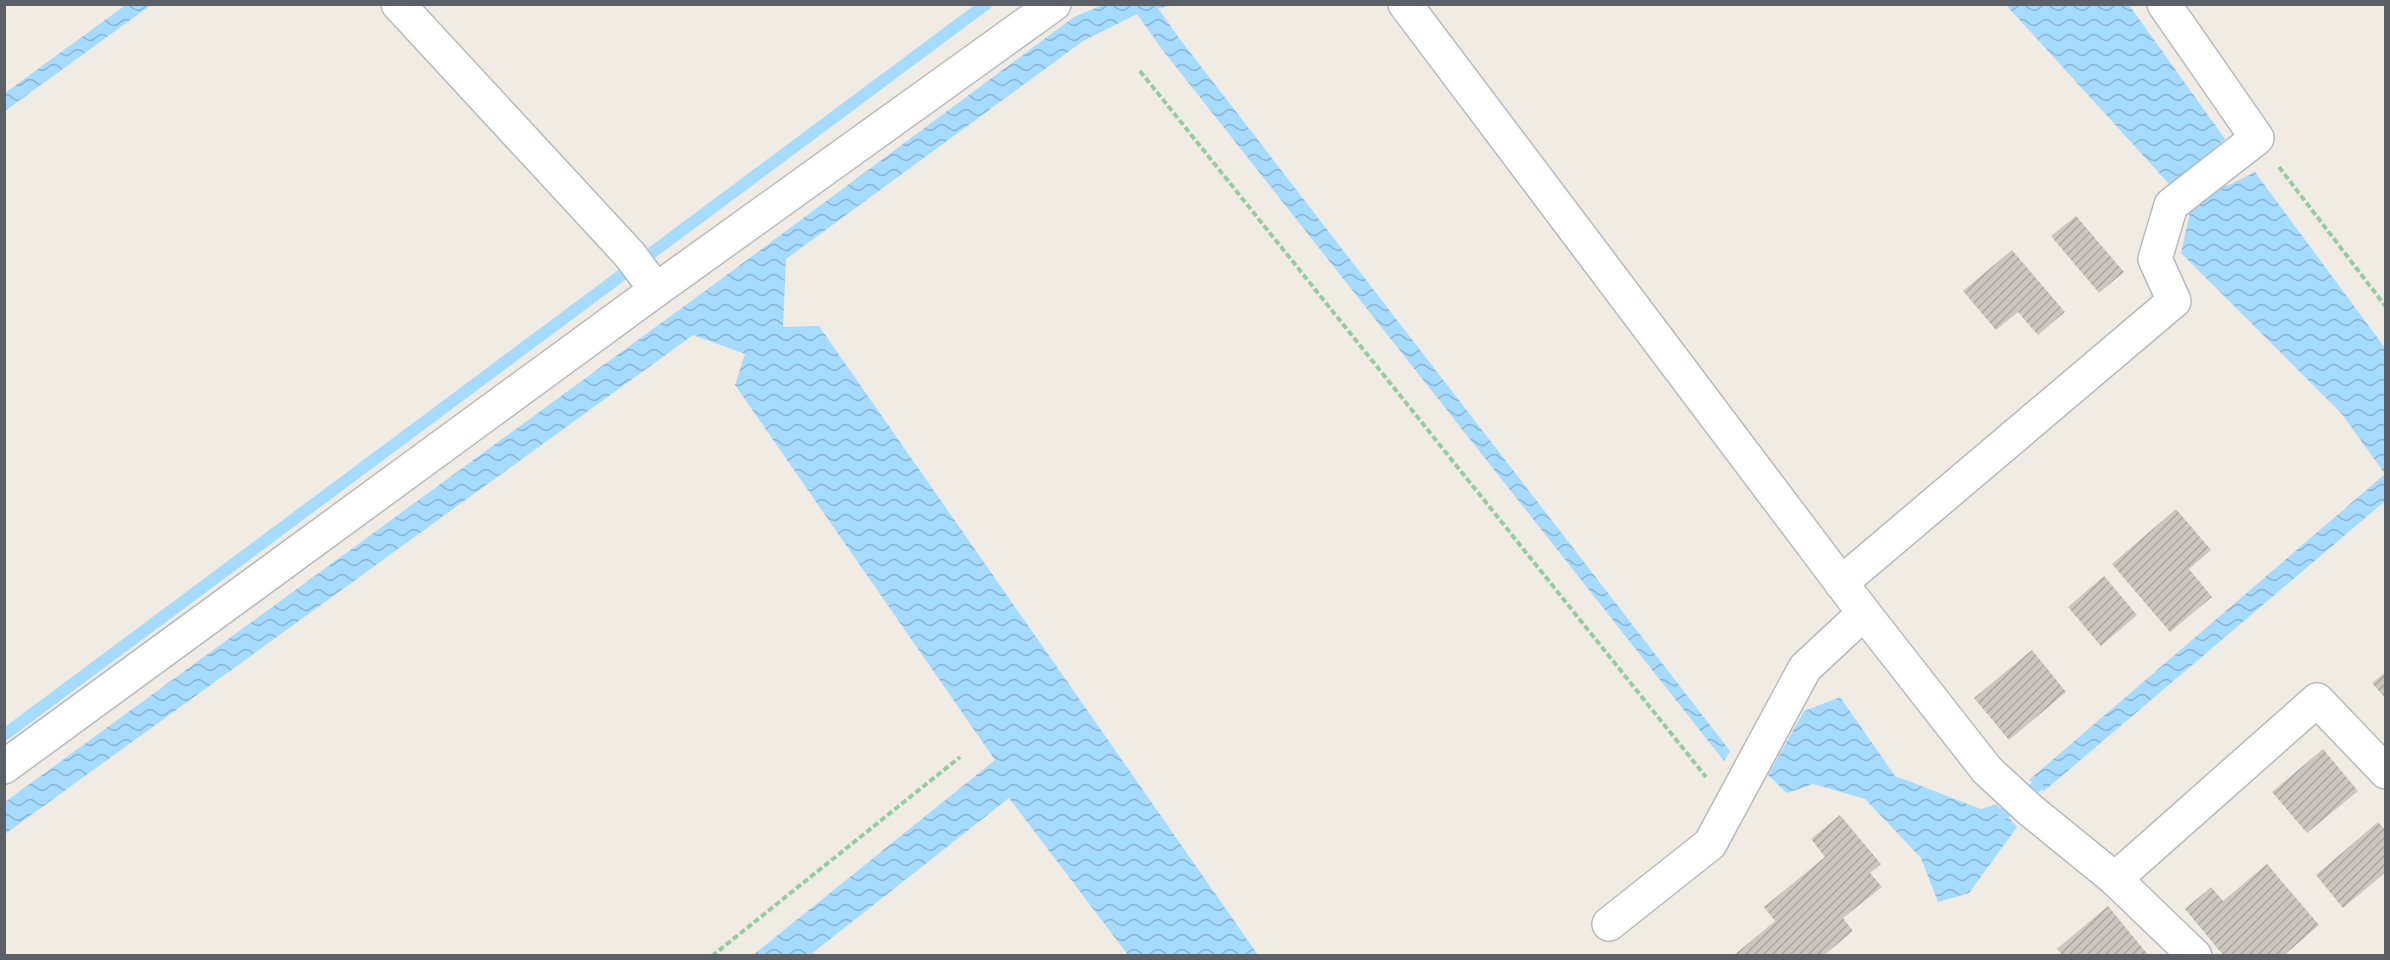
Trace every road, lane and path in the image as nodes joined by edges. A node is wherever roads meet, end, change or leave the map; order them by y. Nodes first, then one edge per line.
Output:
1 (398, 4) edge
2 (1054, 4) edge
3 (1405, 4) edge
4 (2164, 4) edge
5 (1140, 71) dead end
6 (2257, 138) junction
7 (643, 273) junction
8 (2385, 307) edge
9 (1842, 583) junction
10 (1864, 613) junction
11 (960, 758) dead end
12 (4, 767) edge
13 (2385, 772) edge
14 (1730, 808) junction
15 (2115, 879) junction
16 (1609, 924) dead end
17 (712, 956) edge
18 (2195, 956) edge

1 - 7 street
2 - 7 street
3 - 9 street
4 - 6 street
5 - 14 path
6 - 8 path
6 - 9 street
7 - 12 street
9 - 10 street
10 - 14 street
10 - 15 street
11 - 17 path
13 - 15 street
14 - 16 street
15 - 18 street

